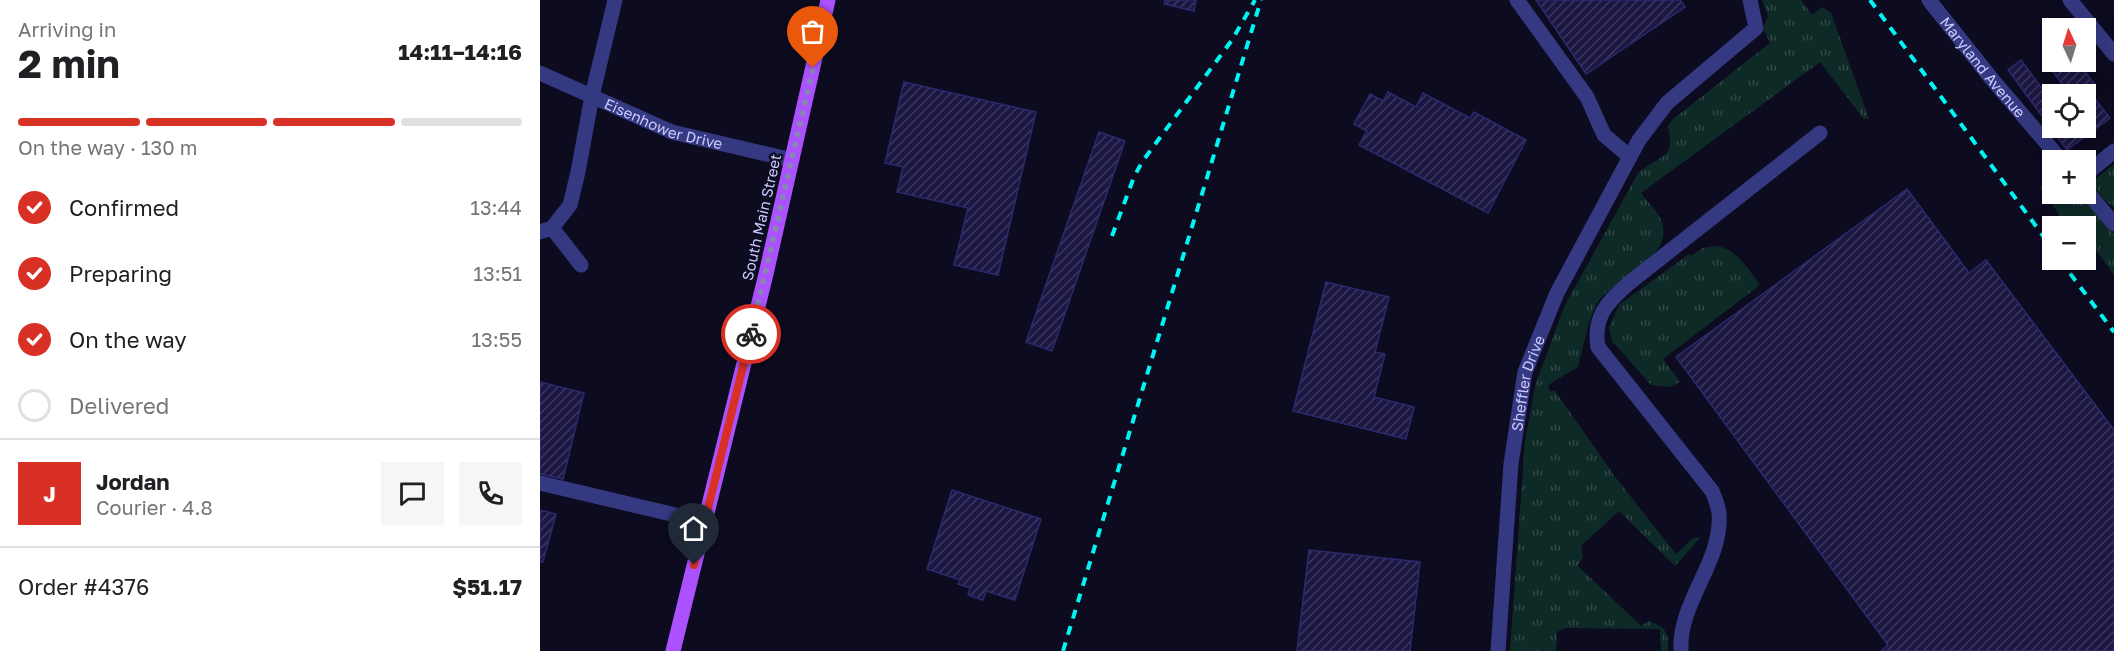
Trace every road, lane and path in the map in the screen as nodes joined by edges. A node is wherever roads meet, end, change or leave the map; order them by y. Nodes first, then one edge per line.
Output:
1 (615, 0) edge
2 (828, 0) edge
3 (1517, 0) edge
4 (1750, 0) edge
5 (1929, 0) edge
6 (2070, 0) edge
7 (2114, 54) edge
8 (540, 73) edge
9 (592, 96) junction
10 (1820, 134) dead end
11 (2052, 150) edge
12 (2114, 152) edge
13 (1630, 157) junction
14 (792, 160) junction
15 (2096, 166) edge
16 (2096, 201) edge
17 (2112, 219) edge
18 (546, 230) edge
19 (581, 265) dead end
20 (540, 483) edge
21 (705, 522) junction
22 (673, 651) edge
23 (1498, 651) edge
24 (1681, 651) edge

1 - 9 street
2 - 14 main road, South Main Street
3 - 13 street
4 - 13 street, Sheffler Drive
5 - 11 street, Maryland Avenue
6 - 7 street
8 - 9 street, Eisenhower Drive
9 - 14 street, Eisenhower Drive
9 - 18 street
10 - 24 street
12 - 15 street
13 - 23 street, Sheffler Drive
14 - 21 main road, South Main Street
16 - 17 street
18 - 19 street
20 - 21 street
21 - 22 main road, South Main Street

